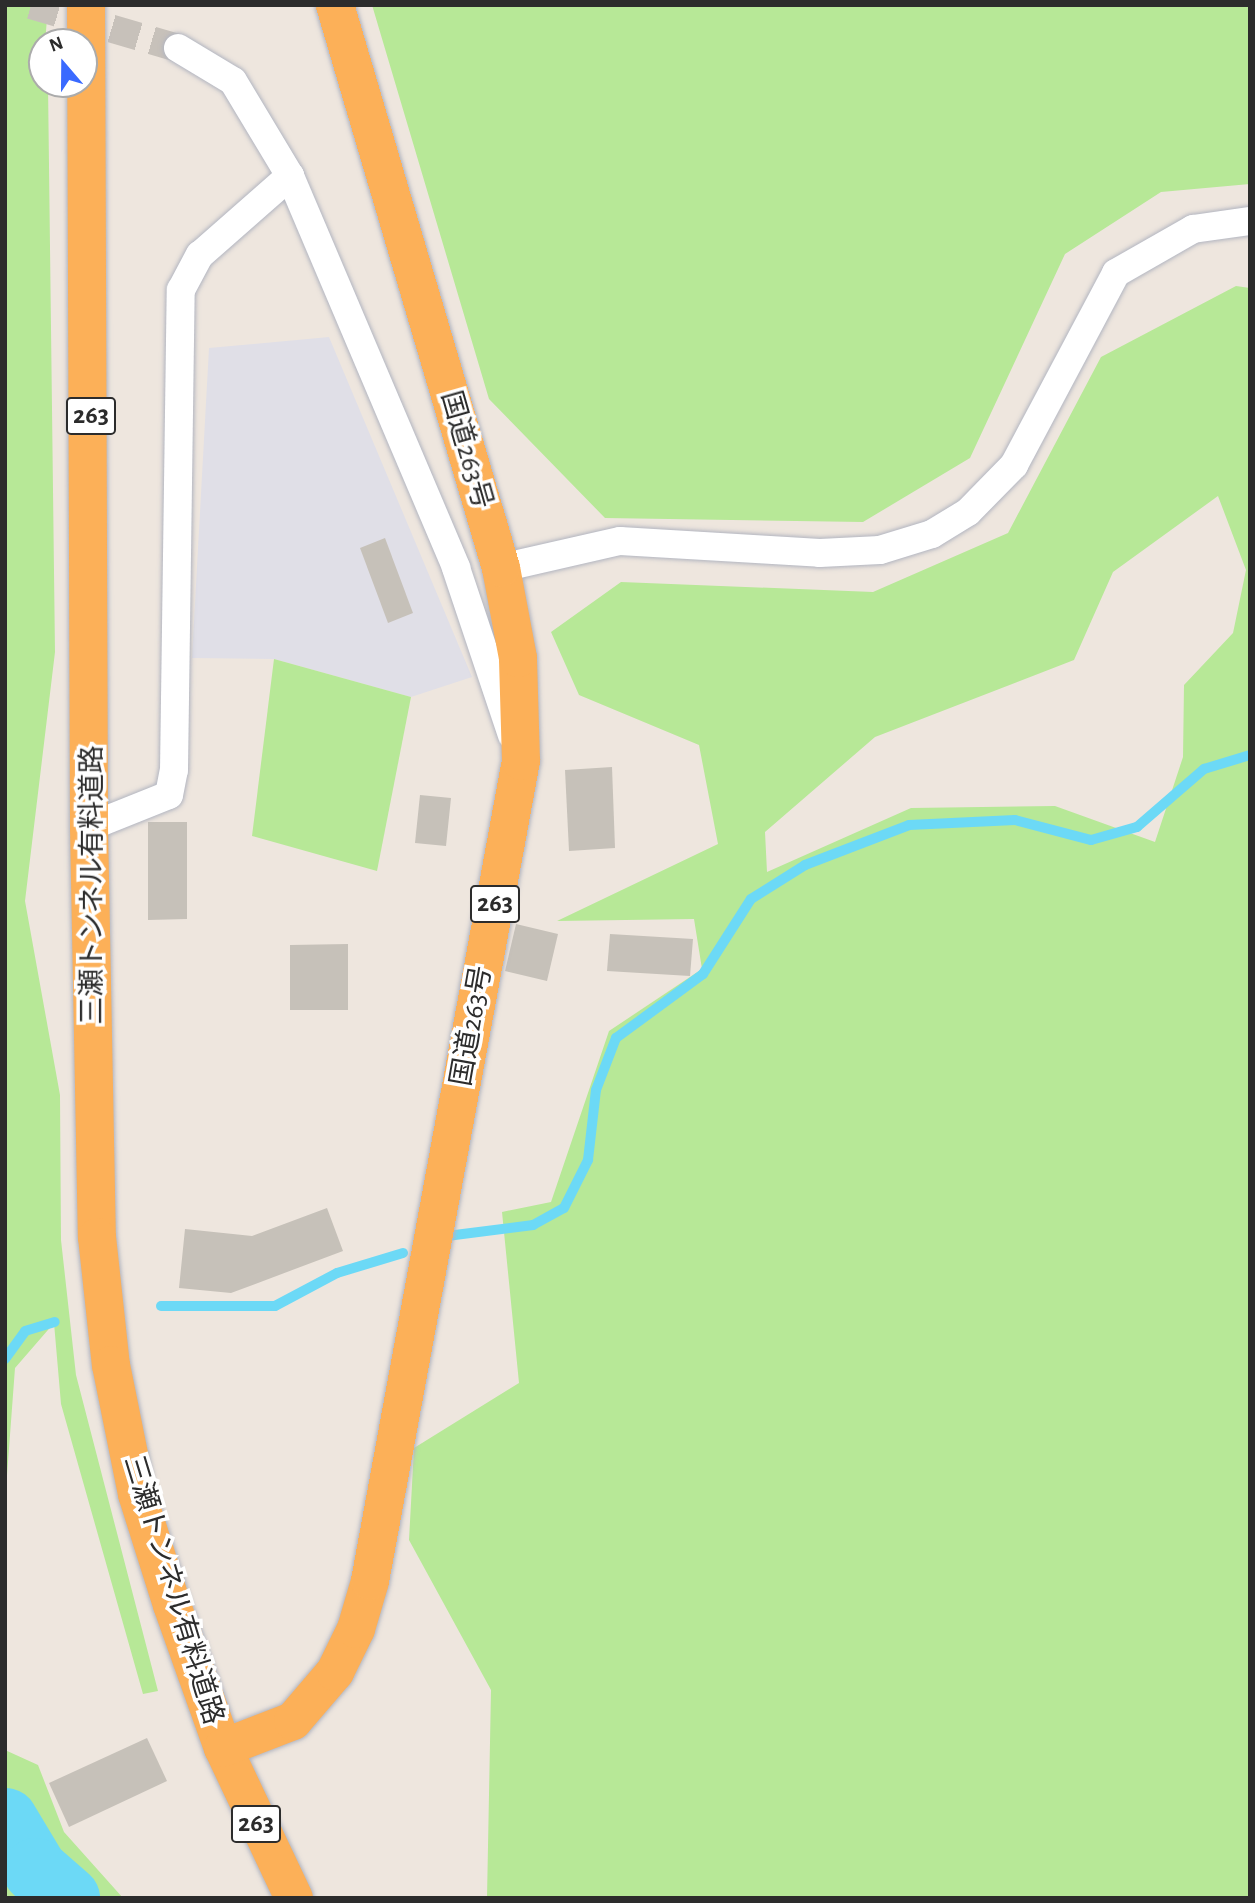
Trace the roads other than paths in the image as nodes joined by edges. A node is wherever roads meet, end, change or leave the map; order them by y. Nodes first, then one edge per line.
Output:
1 (86, 5) edge
2 (335, 5) edge
3 (178, 48) tunnel mouth
4 (290, 176) junction
5 (1250, 221) edge
6 (501, 568) junction
7 (521, 761) junction
8 (89, 827) junction
9 (223, 1748) junction
10 (294, 1898) edge

1 - 8 highway, 三瀬トンネル有料道路 / 263
2 - 6 highway, 国道263号 / 263
3 - 4 street
4 - 7 street
4 - 8 street
5 - 6 street
6 - 7 highway, 国道263号 / 263
7 - 9 highway, 国道263号 / 263
8 - 9 highway, 三瀬トンネル有料道路 / 263
9 - 10 highway, 263

